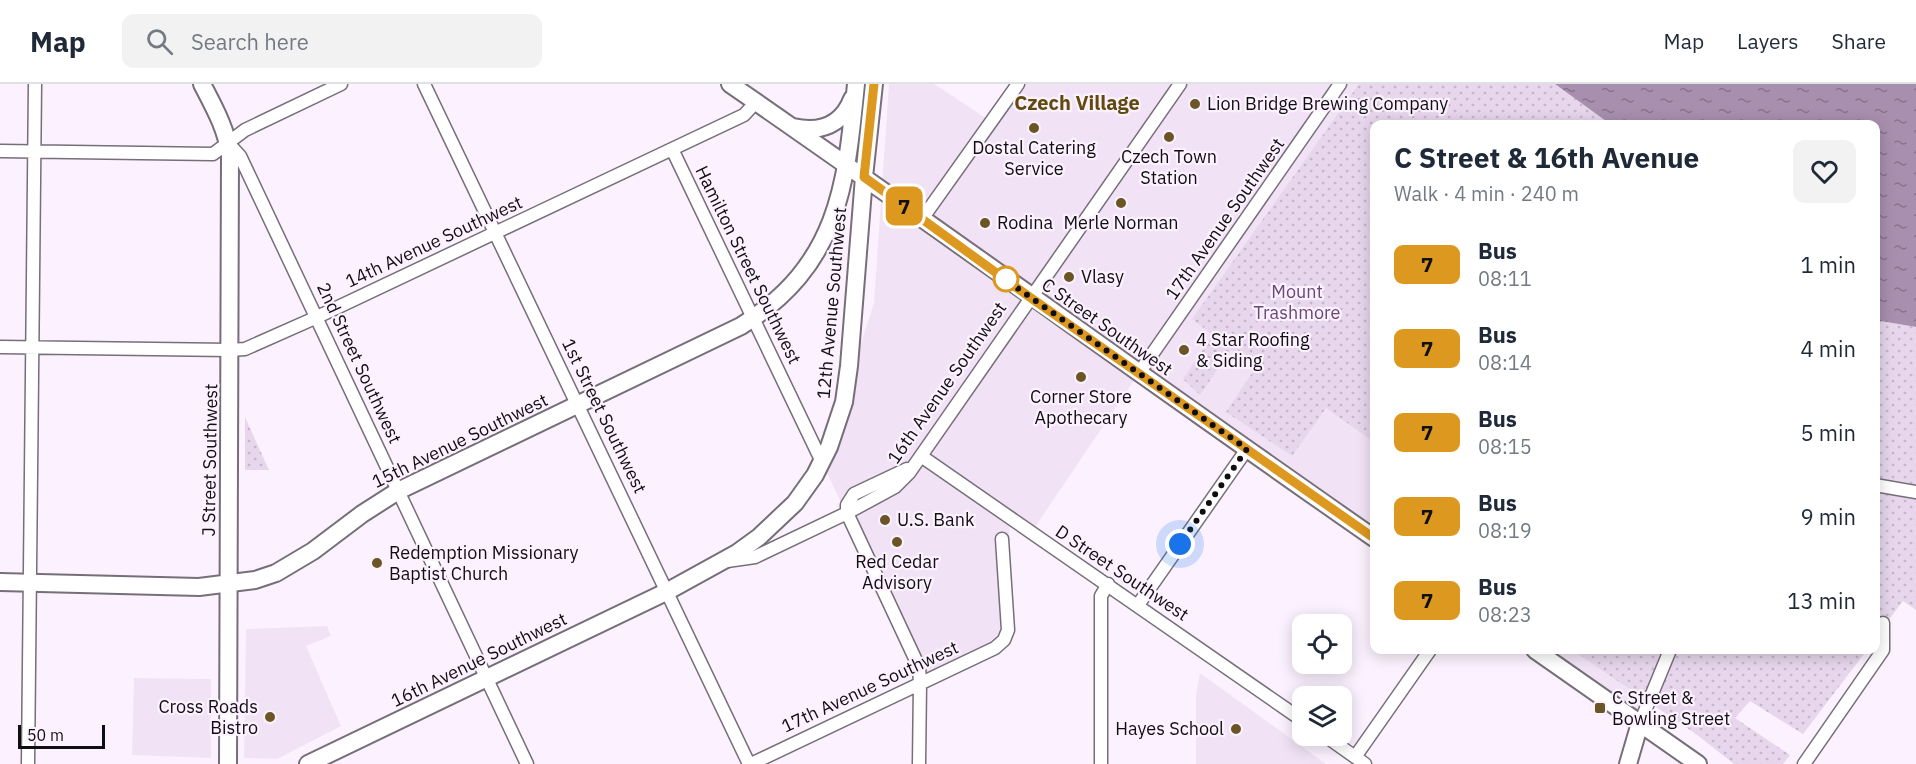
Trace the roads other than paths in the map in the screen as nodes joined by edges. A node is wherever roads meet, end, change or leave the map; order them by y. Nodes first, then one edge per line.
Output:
1 (35, 84) edge
2 (202, 84) edge
3 (340, 84) edge
4 (424, 84) edge
5 (730, 84) edge
6 (874, 84) edge
7 (1018, 84) edge
8 (1179, 84) edge
9 (1340, 84) edge
10 (855, 87) edge
11 (756, 102) junction
12 (792, 127) junction
13 (672, 149) junction
14 (230, 150) junction
15 (0, 151) edge
16 (35, 151) junction
17 (848, 165) junction
18 (864, 177) junction
19 (922, 219) junction
20 (496, 233) junction
21 (1031, 298) junction
22 (315, 318) junction
23 (753, 318) junction
24 (0, 347) edge
25 (31, 348) junction
26 (230, 350) junction
27 (1139, 373) junction
28 (579, 404) junction
29 (1247, 449) junction
30 (918, 461) junction
31 (822, 462) junction
32 (1880, 486) edge
33 (398, 491) junction
34 (1916, 492) edge
35 (847, 513) junction
36 (1370, 535) edge
37 (1002, 539) dead end
38 (720, 562) junction
39 (0, 582) edge
40 (29, 583) junction
41 (228, 585) junction
42 (1108, 585) junction
43 (668, 591) junction
44 (1138, 605) junction
45 (1883, 623) dead end
46 (1427, 654) edge
47 (1541, 654) edge
48 (1668, 654) edge
49 (486, 677) junction
50 (920, 683) junction
51 (1292, 713) edge
52 (1640, 723) junction
53 (1340, 746) edge
54 (1360, 760) edge
55 (28, 764) edge
56 (228, 764) edge
57 (308, 764) edge
58 (527, 764) edge
59 (750, 764) edge
60 (919, 764) edge
61 (1101, 764) edge
62 (1628, 764) edge
63 (1698, 764) edge
64 (1804, 764) edge

1 - 16 street
2 - 14 main road, 2nd Street Southwest
3 - 14 street
4 - 20 street, 1st Street Southwest
5 - 11 main road, C Street Southwest
6 - 18 main road, 12th Avenue Southwest
7 - 19 street
8 - 21 street, 16th Avenue Southwest
9 - 27 street, 17th Avenue Southwest
10 - 12 main road
10 - 17 main road
11 - 12 main road, C Street Southwest
11 - 13 street, 14th Avenue Southwest
12 - 17 main road, C Street Southwest
13 - 20 street, 14th Avenue Southwest
13 - 23 street, Hamilton Street Southwest
14 - 16 street
14 - 22 street, 2nd Street Southwest
14 - 26 main road, J Street Southwest
15 - 16 street
16 - 25 street
17 - 18 main road, C Street Southwest
17 - 23 main road, 15th Avenue Southwest
18 - 19 main road, C Street Southwest
18 - 31 main road, 12th Avenue Southwest
19 - 21 main road, C Street Southwest
20 - 22 street, 14th Avenue Southwest
20 - 28 street, 1st Street Southwest
21 - 27 main road, C Street Southwest
21 - 30 street, 16th Avenue Southwest
22 - 26 street, 14th Avenue Southwest
22 - 33 street, 2nd Street Southwest
23 - 28 main road, 15th Avenue Southwest
23 - 31 street, Hamilton Street Southwest
24 - 25 street, 14th Avenue Southwest
25 - 26 street, 14th Avenue Southwest
25 - 40 street
26 - 41 main road, J Street Southwest
27 - 29 main road, C Street Southwest
28 - 33 main road, 15th Avenue Southwest
28 - 43 street, 1st Street Southwest
29 - 36 main road, C Street Southwest
29 - 44 street
30 - 35 street, 16th Avenue Southwest
30 - 42 street, D Street Southwest
31 - 38 main road, 12th Avenue Southwest
32 - 34 street
33 - 41 main road, 15th Avenue Southwest
33 - 49 street, 2nd Street Southwest
35 - 38 street, 16th Avenue Southwest
35 - 50 street
37 - 50 street, 17th Avenue Southwest
38 - 43 main road, 12th Avenue Southwest
39 - 40 main road, 15th Avenue Southwest
40 - 41 main road, 15th Avenue Southwest
40 - 55 street
41 - 56 main road, J Street Southwest
42 - 44 street, D Street Southwest
42 - 61 street
43 - 49 main road, 16th Avenue Southwest
43 - 59 street, 1st Street Southwest
44 - 51 street, D Street Southwest
45 - 64 street
46 - 54 street
47 - 52 main road
48 - 52 street
49 - 57 main road, 16th Avenue Southwest
49 - 58 street, 2nd Street Southwest
50 - 59 street, 17th Avenue Southwest
50 - 60 street
52 - 62 main road
52 - 63 main road
53 - 54 street

